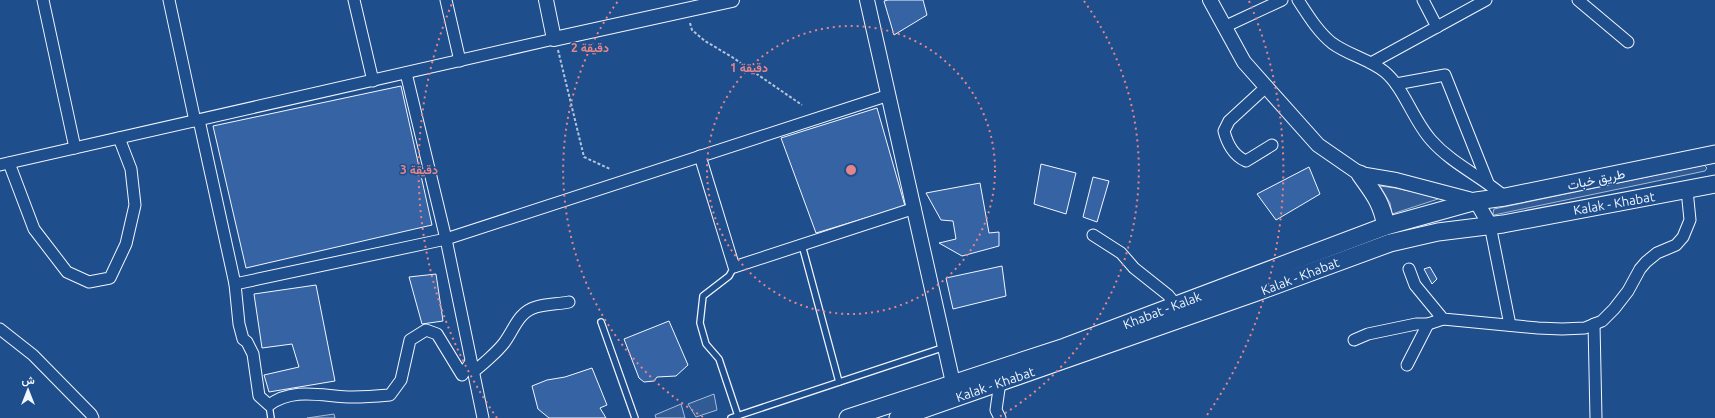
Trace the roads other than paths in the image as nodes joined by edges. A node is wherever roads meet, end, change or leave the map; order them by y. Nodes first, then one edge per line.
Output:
1 (43, 0) edge
2 (169, 0) edge
3 (354, 0) edge
4 (446, 0) edge
5 (546, 0) edge
6 (732, 0) edge
7 (867, 0) edge
8 (1210, 0) edge
9 (1282, 0) edge
10 (1298, 0) edge
11 (1423, 0) edge
12 (1486, 0) edge
13 (1578, 0) edge
14 (1224, 27) junction
15 (1436, 27) junction
16 (554, 39) junction
17 (1628, 42) dead end
18 (460, 61) junction
19 (1371, 63) junction
20 (406, 73) junction
21 (373, 81) junction
22 (1396, 84) junction
23 (1266, 87) junction
24 (889, 95) junction
25 (197, 120) junction
26 (119, 138) junction
27 (1272, 145) dead end
28 (75, 148) junction
29 (1715, 154) edge
30 (700, 156) junction
31 (4, 164) edge
32 (1360, 174) junction
33 (1488, 183) junction
34 (1715, 184) edge
35 (1687, 190) junction
36 (1505, 197) junction
37 (1476, 200) junction
38 (915, 208) junction
39 (1490, 225) junction
40 (1386, 226) junction
41 (1093, 234) dead end
42 (446, 239) junction
43 (802, 245) junction
44 (734, 266) junction
45 (1408, 269) dead end
46 (235, 284) junction
47 (569, 302) dead end
48 (1176, 305) junction
49 (1444, 319) junction
50 (601, 322) dead end
51 (1428, 324) junction
52 (1594, 324) junction
53 (1510, 326) junction
54 (0, 329) edge
55 (1354, 340) dead end
56 (946, 347) junction
57 (1407, 365) dead end
58 (472, 367) junction
59 (839, 382) junction
60 (1000, 382) junction
61 (953, 383) junction
62 (269, 405) junction
63 (738, 416) junction
64 (93, 418) edge
65 (271, 418) edge
66 (483, 418) edge
67 (635, 418) edge
68 (731, 418) edge
69 (848, 418) edge
70 (898, 418) edge
71 (1000, 418) edge
72 (1596, 418) edge

1 - 28 street
2 - 25 street
3 - 21 street
4 - 18 street
5 - 16 street
6 - 16 street
7 - 24 street
8 - 14 street
9 - 14 street
10 - 19 street
11 - 15 street
12 - 15 street
13 - 17 street
14 - 23 street
15 - 19 street
16 - 18 street
18 - 20 street
19 - 22 street
20 - 21 street
20 - 42 street
21 - 25 street
22 - 33 street
22 - 33 street
23 - 27 street
23 - 32 street
24 - 30 street
24 - 38 street
25 - 26 street
25 - 46 street
26 - 28 street
26 - 31 street
28 - 31 street
29 - 36 main road, طريق خبات
30 - 42 street
30 - 44 street
32 - 37 street
32 - 40 main road
33 - 36 street
34 - 35 main road, Kalak - Khabat
35 - 39 main road, Kalak - Khabat
35 - 52 street
36 - 37 main road, طريق خبات
37 - 39 street
37 - 40 main road, Khabat - Kalak
38 - 43 street
38 - 56 street
39 - 53 street
39 - 60 main road, Kalak - Khabat
40 - 48 main road, Khabat - Kalak
41 - 48 street
42 - 46 street
42 - 58 street
43 - 44 street
43 - 59 lane
44 - 63 lane
45 - 49 street
46 - 62 street
47 - 58 street
48 - 61 main road, Khabat - Kalak
49 - 51 street
49 - 53 street
50 - 67 lane
51 - 55 street
51 - 57 street
52 - 53 street
52 - 72 street
54 - 64 street
56 - 59 lane
56 - 61 street
58 - 62 street
58 - 66 street
59 - 63 lane
60 - 70 main road, Kalak - Khabat
60 - 71 street
61 - 69 main road, Khabat - Kalak
62 - 65 lane
63 - 68 lane

